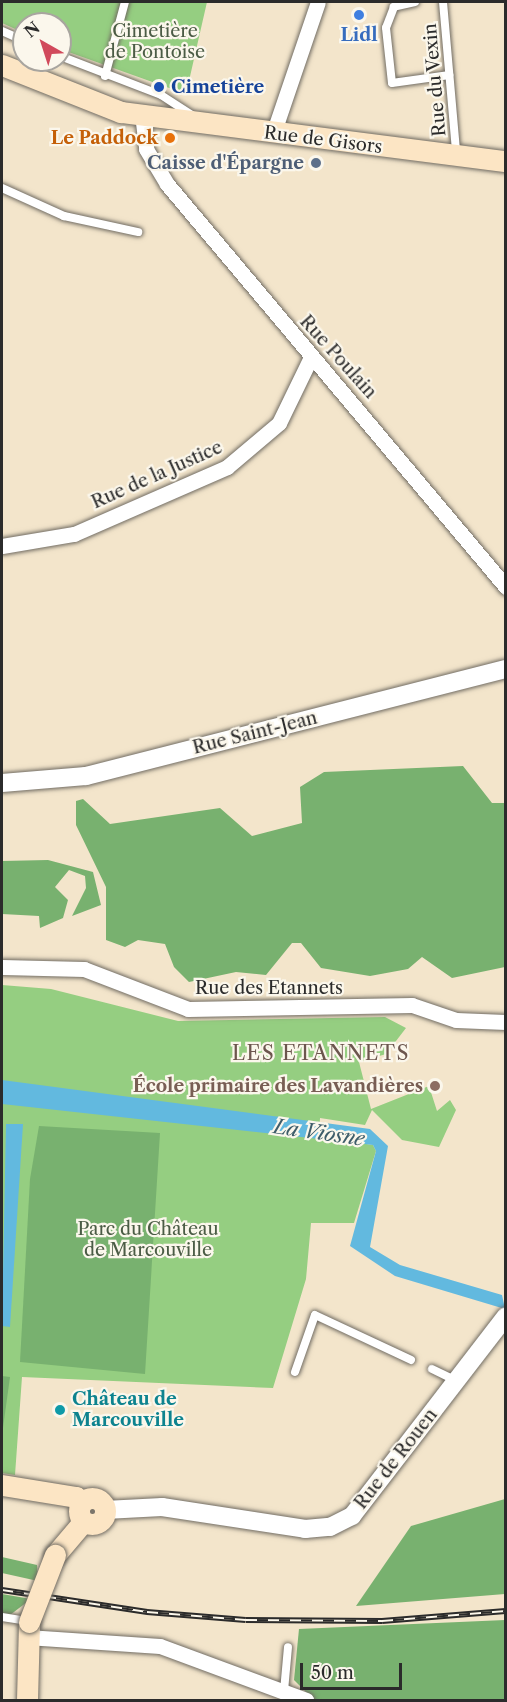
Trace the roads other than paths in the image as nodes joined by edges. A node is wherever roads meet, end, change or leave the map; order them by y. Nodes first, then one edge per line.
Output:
1 (125, 2) edge
2 (318, 2) edge
3 (415, 2) edge
4 (443, 2) edge
5 (72, 61) edge
6 (5, 67) edge
7 (449, 75) junction
8 (105, 76) junction
9 (142, 114) junction
10 (211, 126) junction
11 (273, 134) junction
12 (457, 156) junction
13 (506, 161) edge
14 (2, 188) edge
15 (138, 232) dead end
16 (310, 357) junction
17 (2, 546) edge
18 (506, 587) edge
19 (506, 669) edge
20 (2, 783) edge
21 (2, 967) edge
22 (506, 1022) edge
23 (506, 1316) edge
24 (411, 1360) dead end
25 (432, 1369) dead end
26 (295, 1372) dead end
27 (456, 1381) junction
28 (2, 1485) edge
29 (105, 1510) joint
30 (82, 1512) junction
31 (2, 1617) edge
32 (28, 1630) junction
33 (288, 1647) dead end
34 (283, 1696) edge
35 (19, 1701) edge
36 (27, 1701) edge
37 (306, 1701) edge

1 - 8 lane
2 - 11 street
3 - 7 lane
4 - 7 lane, Rue du Vexin
5 - 8 lane
6 - 9 main road, Rue de Gisors
7 - 12 lane, Rue du Vexin
8 - 10 lane
9 - 10 main road, Rue de Gisors
9 - 16 street, Rue Poulain
10 - 11 main road, Rue de Gisors
11 - 12 main road, Rue de Gisors
12 - 13 main road, Rue de Gisors
14 - 15 lane
16 - 17 street, Rue de la Justice
16 - 18 street, Rue Poulain
19 - 20 street, Rue Saint-Jean
21 - 22 street, Rue des Etannets
23 - 27 street, Rue de Rouen
24 - 26 lane
25 - 27 lane
27 - 29 street, Rue de Rouen
28 - 30 main road
29 - 30 main road
30 - 32 main road, bridge
31 - 32 lane
32 - 34 street
32 - 35 main road
32 - 36 main road
33 - 34 lane
34 - 37 street

